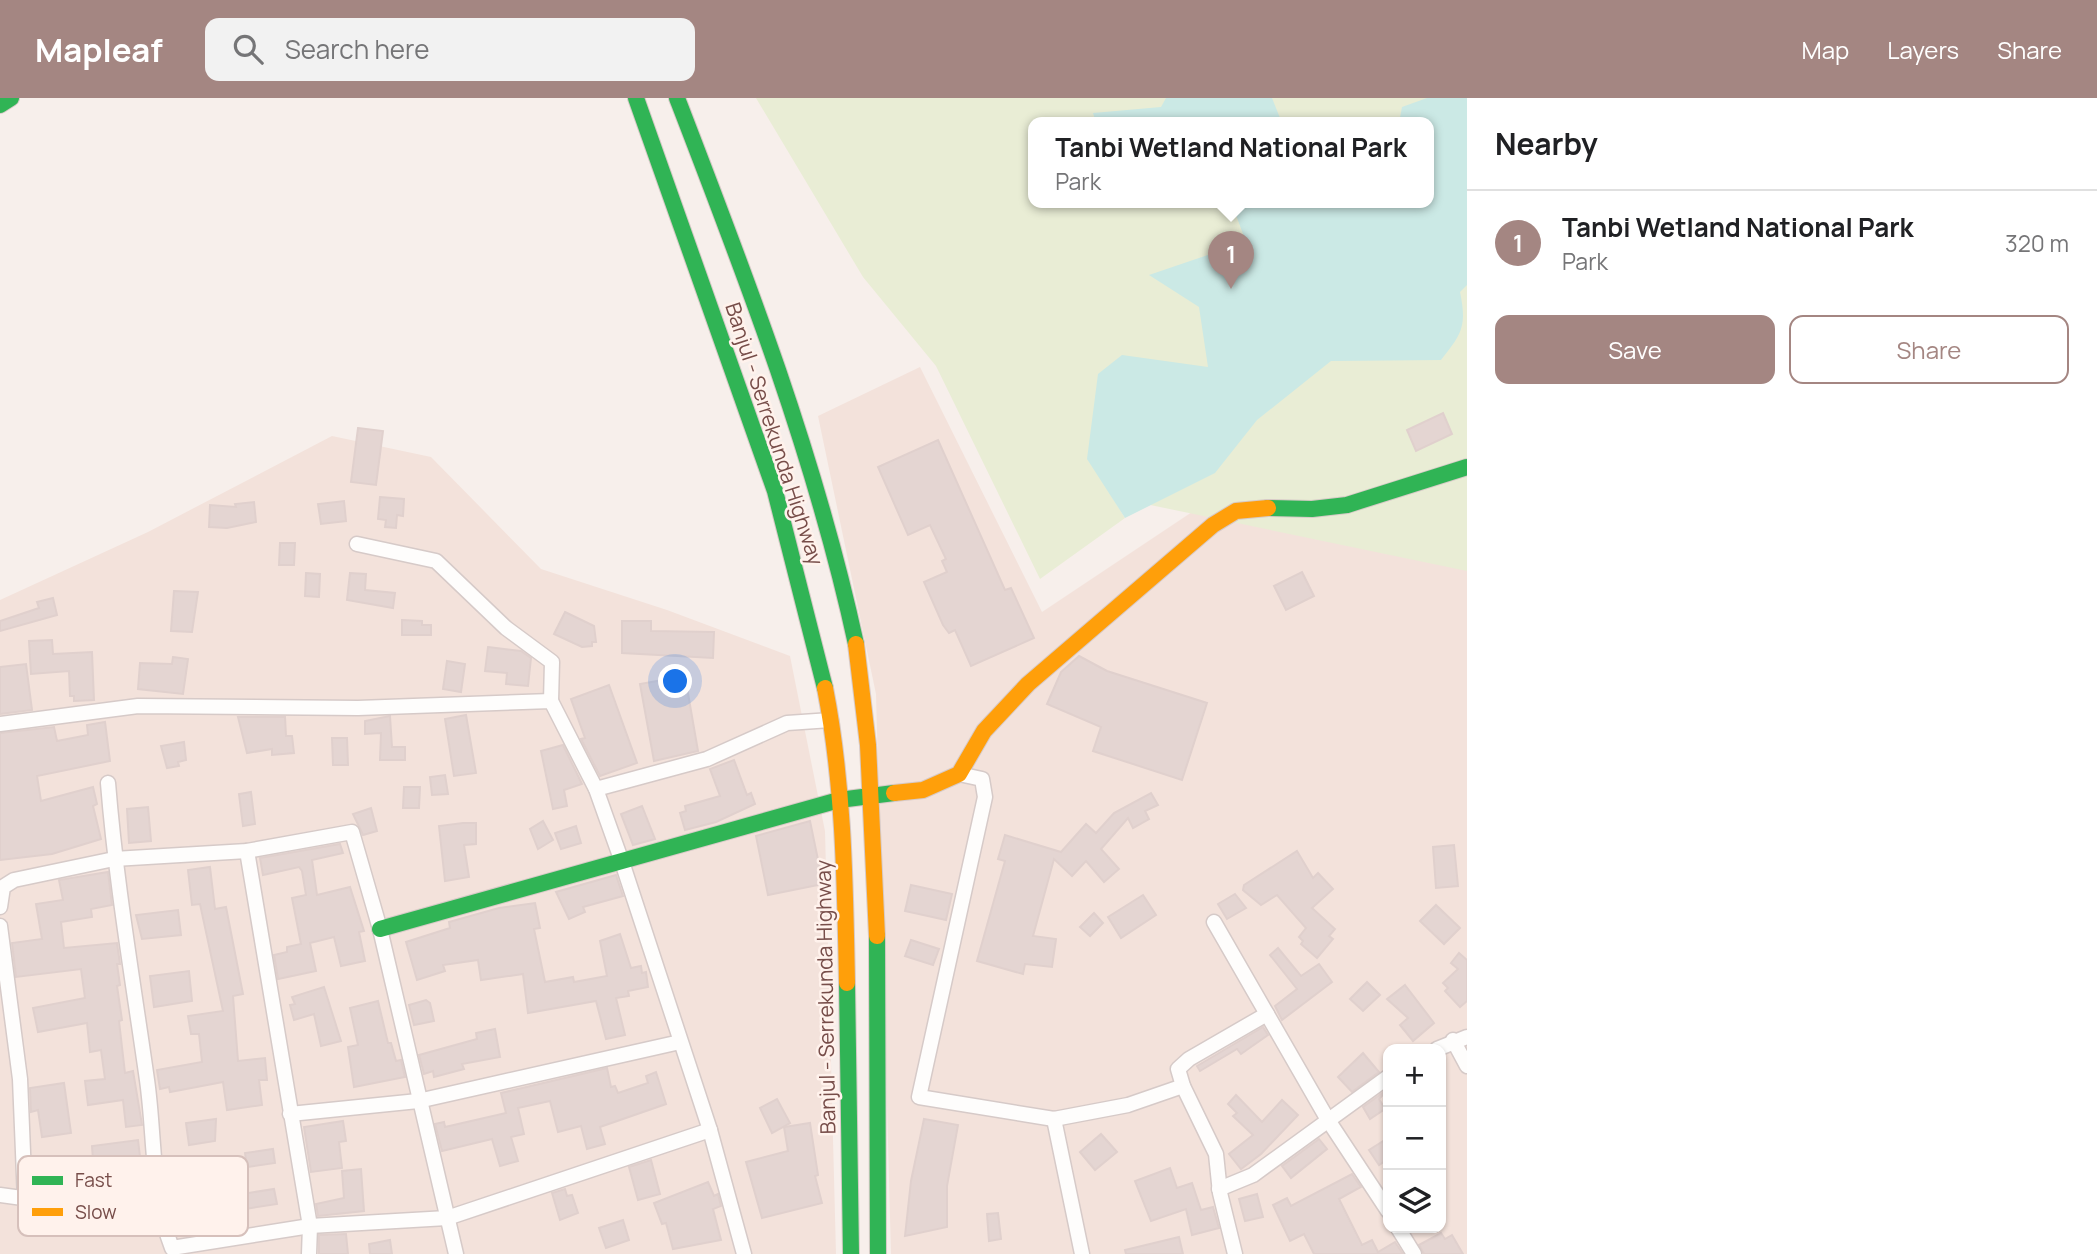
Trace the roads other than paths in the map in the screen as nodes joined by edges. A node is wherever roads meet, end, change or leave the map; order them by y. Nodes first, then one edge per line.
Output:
1 (11, 98) edge
2 (636, 98) edge
3 (677, 98) edge
4 (0, 105) edge
5 (1467, 467) edge
6 (357, 544) dead end
7 (551, 701) junction
8 (831, 720) junction
9 (0, 724) edge
10 (959, 774) junction
11 (107, 783) dead end
12 (596, 789) junction
13 (871, 797) junction
14 (839, 800) junction
15 (247, 851) junction
16 (114, 859) junction
17 (622, 862) junction
18 (0, 907) edge
19 (1214, 922) dead end
20 (0, 926) edge
21 (380, 929) junction
22 (1267, 1014) junction
23 (1460, 1039) edge
24 (680, 1042) junction
25 (1467, 1066) edge
26 (1383, 1081) edge
27 (1183, 1086) junction
28 (418, 1101) junction
29 (290, 1114) junction
30 (1054, 1119) junction
31 (1328, 1120) junction
32 (710, 1129) junction
33 (23, 1156) edge
34 (155, 1156) edge
35 (1219, 1189) junction
36 (0, 1195) edge
37 (18, 1199) edge
38 (1383, 1203) edge
39 (447, 1218) junction
40 (310, 1226) junction
41 (1401, 1233) edge
42 (167, 1236) edge
43 (247, 1236) edge
44 (248, 1236) edge
45 (309, 1254) edge
46 (456, 1254) edge
47 (744, 1254) edge
48 (851, 1254) edge
49 (878, 1254) edge
50 (1082, 1254) edge
51 (1235, 1254) edge
52 (1414, 1254) edge

1 - 4 main road
2 - 8 main road, Banjul - Serrekunda Highway
3 - 13 main road, Banjul - Serrekunda Highway
5 - 10 main road
6 - 7 street
7 - 9 street
7 - 12 street
8 - 12 street
8 - 14 main road, Banjul - Serrekunda Highway
10 - 13 main road
10 - 30 street
11 - 16 street
12 - 17 street
13 - 14 main road
13 - 49 main road, Banjul - Serrekunda Highway
14 - 17 main road
14 - 48 main road, Banjul - Serrekunda Highway
15 - 16 street
15 - 21 street
15 - 29 street
16 - 18 street
16 - 34 street
17 - 21 main road
17 - 24 street
19 - 22 street
20 - 33 street
21 - 28 street
22 - 27 street
22 - 31 street
23 - 25 street
24 - 28 street
24 - 32 street
26 - 31 street
27 - 30 street
27 - 35 street
28 - 29 street
28 - 39 street
29 - 40 street
30 - 50 street
31 - 35 street
31 - 38 street
32 - 39 street
32 - 47 street
35 - 51 street
36 - 37 street
39 - 40 street
39 - 46 street
40 - 44 street
40 - 45 street
41 - 52 street
42 - 43 street

